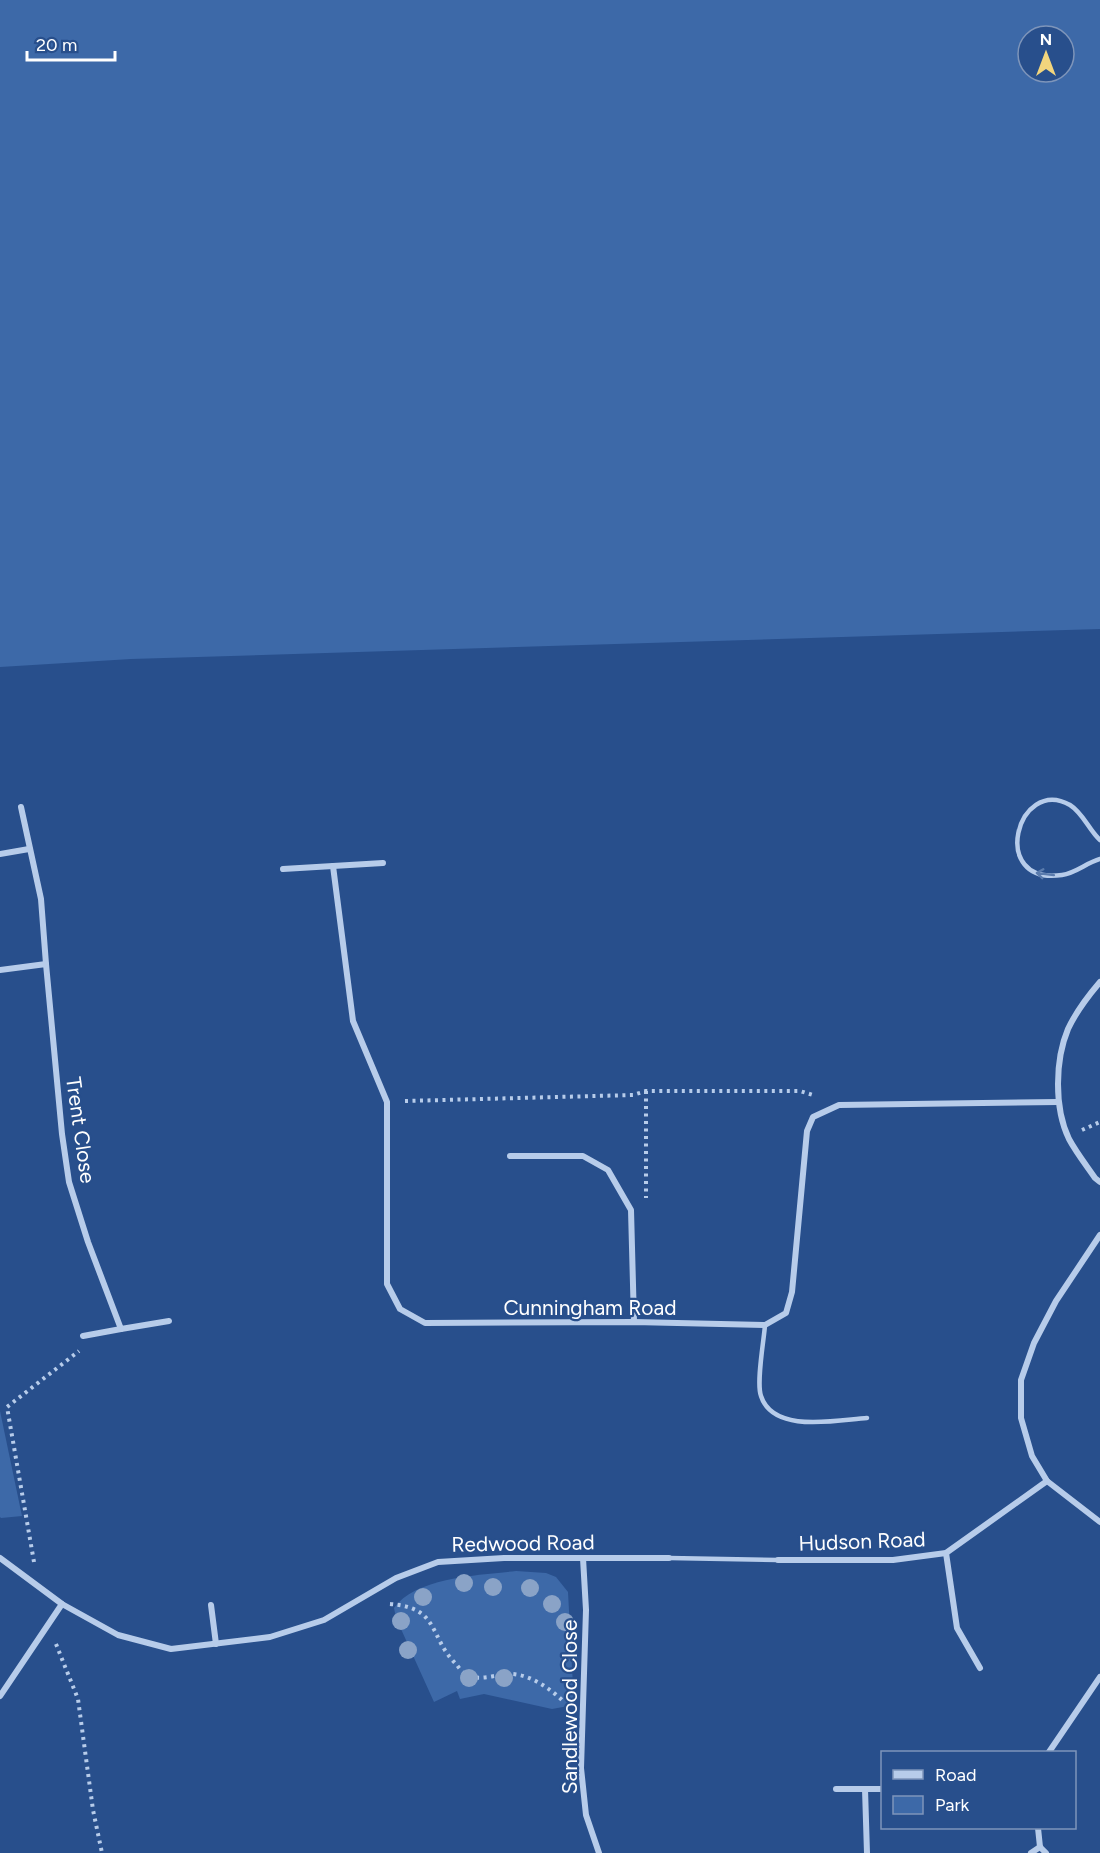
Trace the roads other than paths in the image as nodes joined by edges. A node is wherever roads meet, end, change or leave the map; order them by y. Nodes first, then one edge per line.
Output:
1 (21, 807) dead end
2 (1100, 840) edge
3 (29, 849) junction
4 (0, 854) edge
5 (1100, 859) edge
6 (383, 863) dead end
7 (333, 866) junction
8 (283, 869) dead end
9 (46, 964) junction
10 (0, 970) edge
11 (1100, 982) edge
12 (1058, 1102) junction
13 (510, 1156) dead end
14 (1100, 1182) edge
15 (1100, 1235) edge
16 (170, 1321) dead end
17 (634, 1322) junction
18 (765, 1325) junction
19 (121, 1329) junction
20 (83, 1336) road end
21 (867, 1418) dead end
22 (1047, 1481) junction
23 (1100, 1522) edge
24 (946, 1553) junction
25 (0, 1558) edge
26 (584, 1558) junction
27 (669, 1558) joint
28 (778, 1560) joint
29 (62, 1604) junction
30 (211, 1605) dead end
31 (216, 1644) junction
32 (980, 1668) dead end
33 (1100, 1677) edge
34 (0, 1696) edge
35 (1050, 1751) edge
36 (836, 1788) dead end
37 (866, 1788) junction
38 (881, 1788) edge
39 (1038, 1829) edge
40 (1040, 1847) junction
41 (599, 1853) edge
42 (867, 1853) edge
43 (1031, 1853) edge
44 (1046, 1853) edge

1 - 3 street, Trent Close
5 -> 2 lane
3 - 4 street
3 - 9 street, Trent Close
6 - 7 street
7 - 8 street
7 - 17 street, Cunningham Road
9 - 10 street
9 - 19 street, Trent Close
11 - 12 street
12 - 14 street
12 - 18 street
13 - 17 street
15 - 22 street
16 - 19 street
17 - 18 street, Cunningham Road
18 - 21 lane
19 - 20 street
22 - 23 street
22 - 24 street, Hudson Road
24 - 28 street, Hudson Road
24 - 32 street, Hudson Road
25 - 29 street, Redwood Road
26 - 27 street, Redwood Road
26 - 31 street, Redwood Road
26 - 41 street, Sandlewood Close
27 - 28 lane
29 - 31 street, Redwood Road
29 - 34 street
30 - 31 street
33 - 35 street
36 - 37 street
37 - 38 street
37 - 42 street
39 - 40 street
40 - 43 street
40 - 44 street

